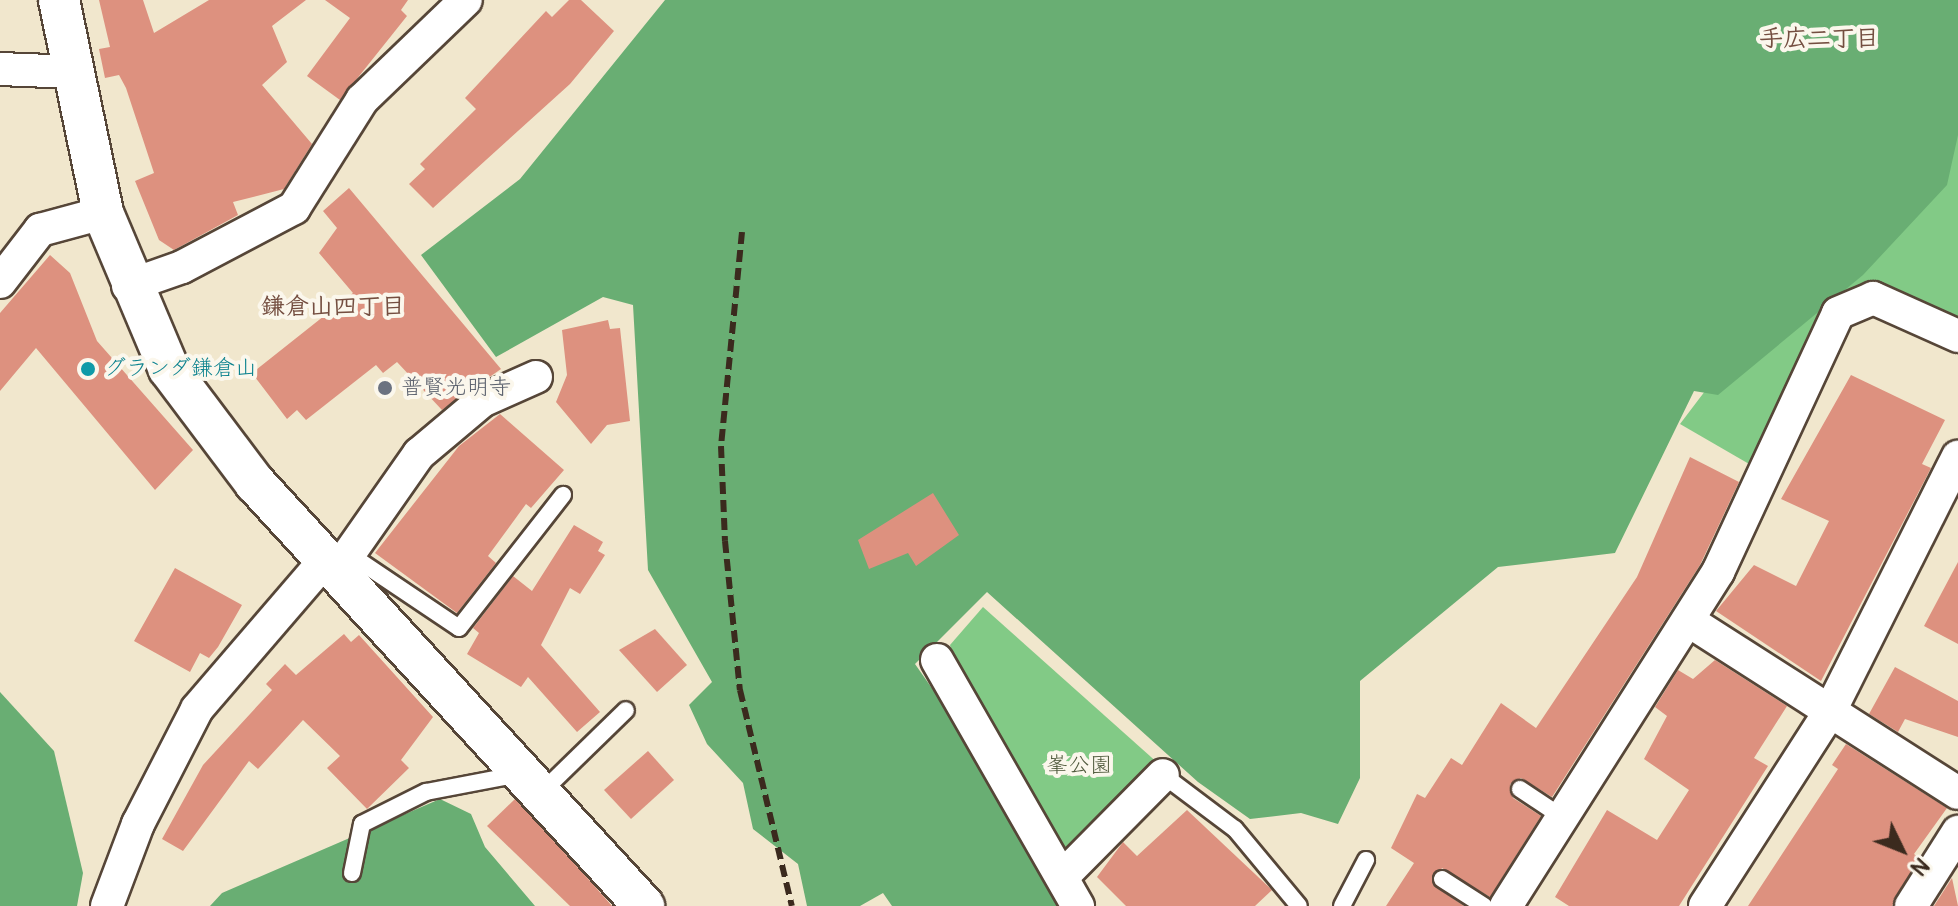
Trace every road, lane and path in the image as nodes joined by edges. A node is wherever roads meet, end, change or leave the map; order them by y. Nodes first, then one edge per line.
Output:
1 (59, 0) edge
2 (466, 0) edge
3 (0, 69) edge
4 (74, 72) junction
5 (103, 213) junction
6 (0, 282) edge
7 (128, 286) junction
8 (1958, 336) edge
9 (536, 377) dead end
10 (1958, 457) edge
11 (563, 495) dead end
12 (336, 561) junction
13 (1689, 621) junction
14 (937, 660) dead end
15 (626, 710) dead end
16 (1829, 713) junction
17 (1163, 775) joint
18 (534, 782) junction
19 (1520, 789) dead end
20 (1958, 793) edge
21 (1562, 817) junction
22 (1958, 832) edge
23 (1366, 860) dead end
24 (352, 873) dead end
25 (1065, 874) junction
26 (1442, 879) dead end
27 (107, 906) edge
28 (644, 906) edge
29 (1078, 906) edge
30 (1299, 906) edge
31 (1342, 906) edge
32 (1484, 906) edge
33 (1506, 906) edge
34 (1705, 906) edge
35 (1911, 906) edge

1 - 4 street
2 - 7 street
3 - 4 street
4 - 5 street
5 - 6 street
5 - 7 street
7 - 12 street
8 - 13 street
9 - 12 street
10 - 16 street
11 - 12 lane
12 - 18 street
12 - 27 street
13 - 16 street
13 - 21 street
14 - 25 street
15 - 18 lane
16 - 20 street
16 - 34 street
17 - 25 street
17 - 30 lane
18 - 24 lane
18 - 28 street
19 - 21 lane
21 - 33 street
22 - 35 street
23 - 31 lane
25 - 29 street
26 - 32 lane

